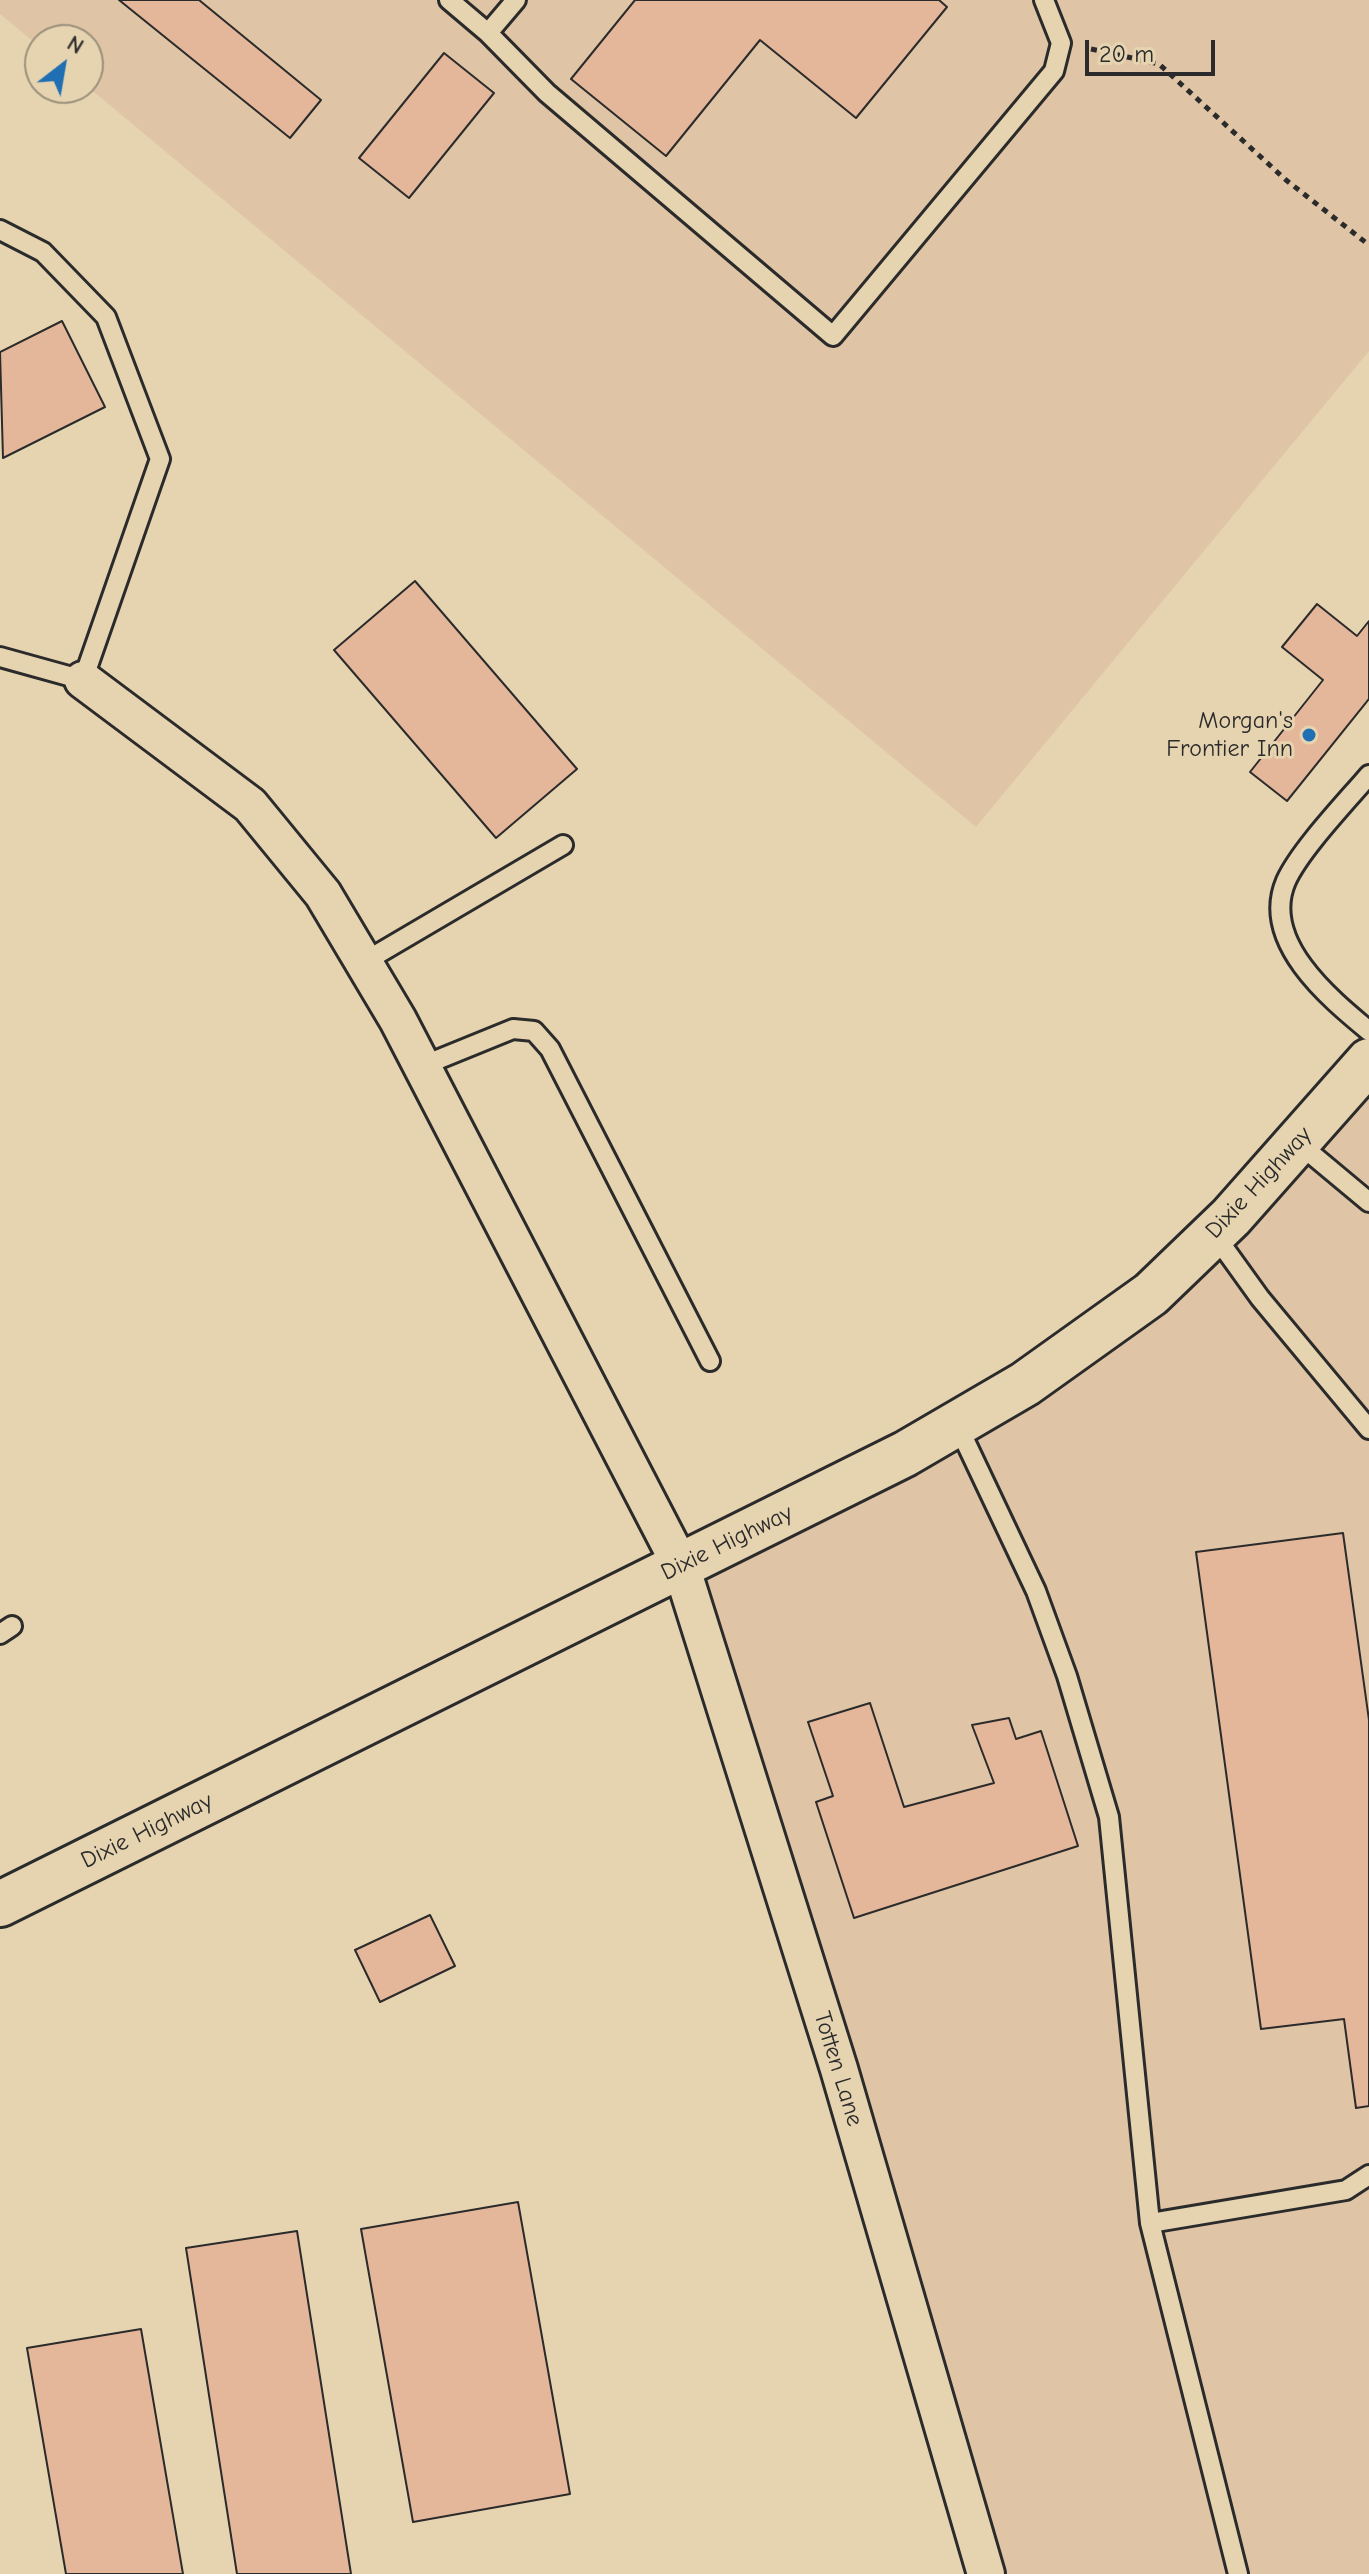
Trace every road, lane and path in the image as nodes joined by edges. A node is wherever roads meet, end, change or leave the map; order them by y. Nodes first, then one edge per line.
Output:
1 (449, 0) edge
2 (516, 0) edge
3 (1044, 0) edge
4 (488, 33) junction
5 (1061, 43) junction
6 (0, 230) edge
7 (1369, 245) edge
8 (0, 657) edge
9 (83, 680) junction
10 (1369, 775) edge
11 (563, 845) dead end
12 (364, 962) junction
13 (1369, 1031) edge
14 (1369, 1061) edge
15 (422, 1066) junction
16 (1297, 1142) junction
17 (1369, 1202) edge
18 (1214, 1234) junction
19 (710, 1361) dead end
20 (957, 1424) junction
21 (1369, 1429) edge
22 (681, 1566) junction
23 (0, 1904) edge
24 (1369, 2175) edge
25 (1150, 2223) junction
26 (986, 2574) edge
27 (1238, 2574) edge

1 - 4 lane
2 - 4 lane
3 - 5 lane
4 - 5 lane
5 - 7 path
6 - 9 lane
8 - 9 lane
9 - 12 street, Totten Lane
10 - 13 lane
11 - 12 lane
12 - 15 street, Totten Lane
14 - 16 main road, Dixie Highway
15 - 19 lane
15 - 22 street, Totten Lane
16 - 17 lane
16 - 18 main road, Dixie Highway
18 - 20 main road, Dixie Highway
18 - 21 lane
20 - 22 main road, Dixie Highway
20 - 25 lane
22 - 23 main road, Dixie Highway
22 - 26 street, Totten Lane
24 - 25 lane
25 - 27 lane

